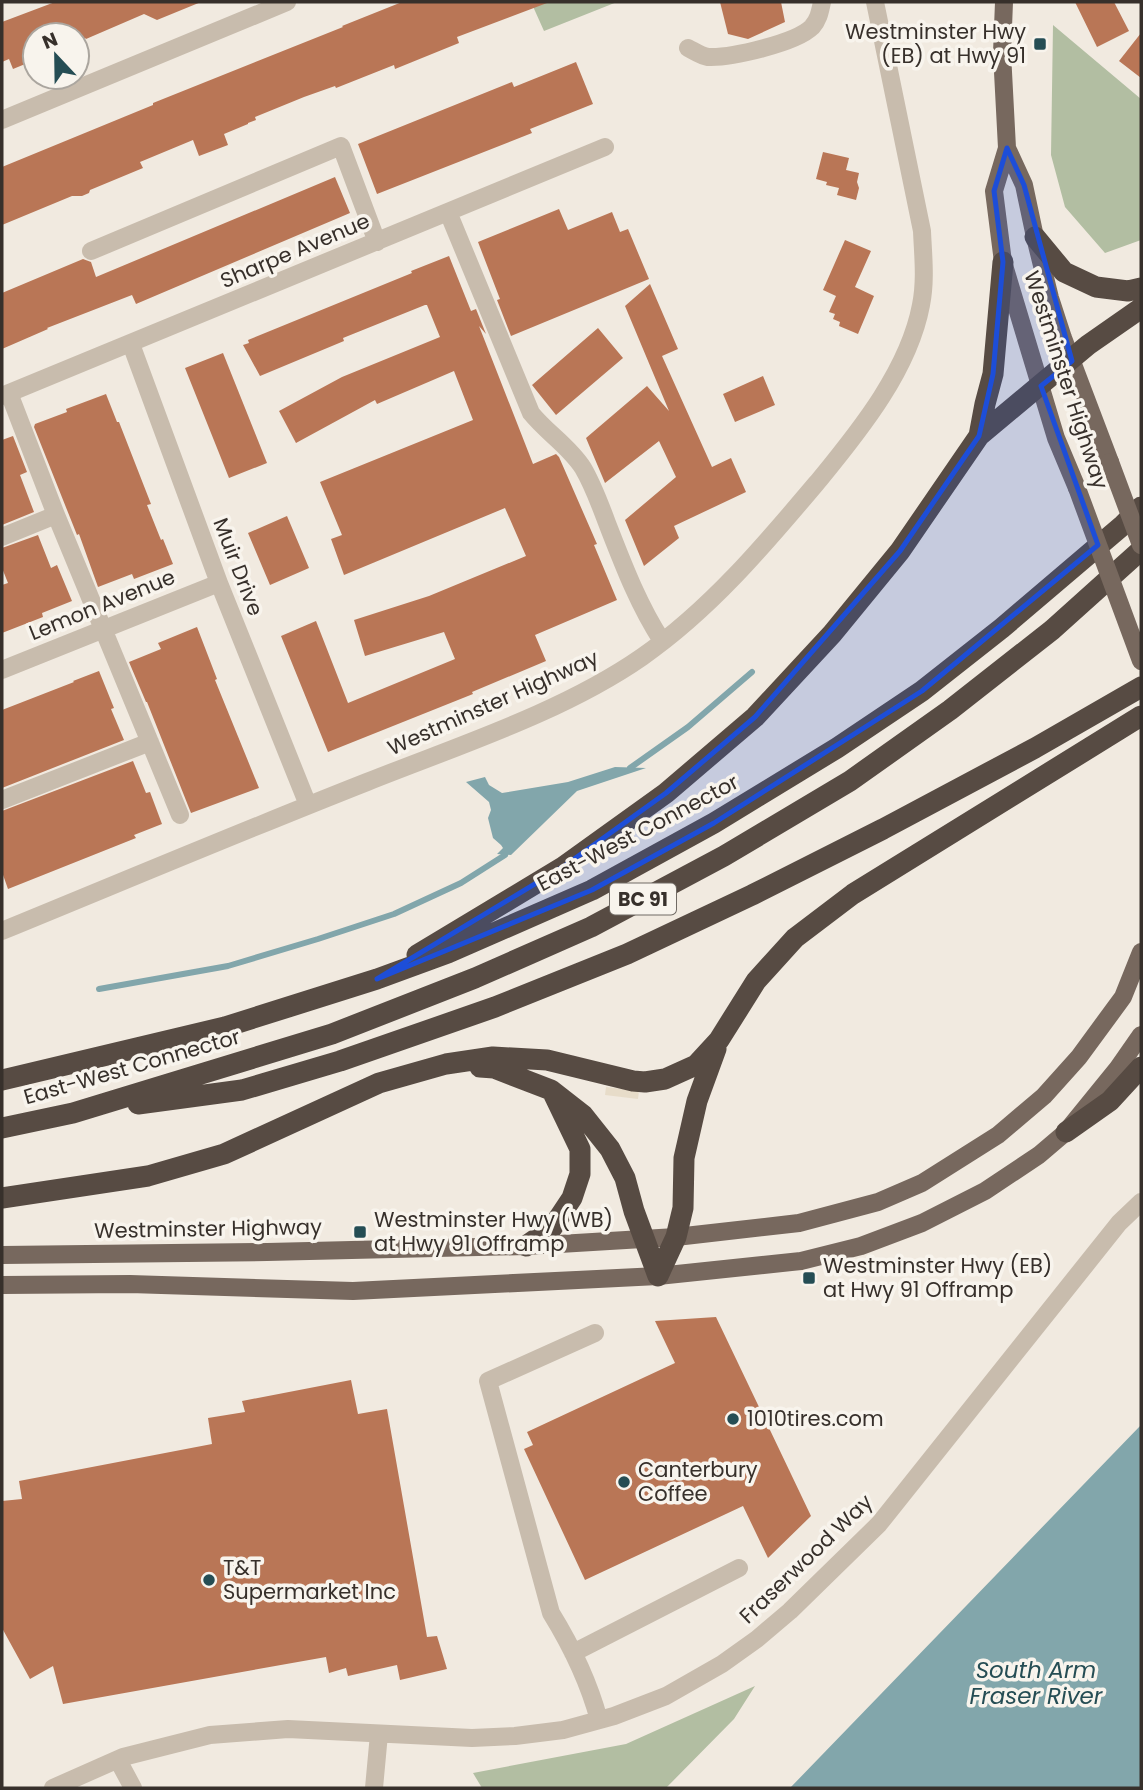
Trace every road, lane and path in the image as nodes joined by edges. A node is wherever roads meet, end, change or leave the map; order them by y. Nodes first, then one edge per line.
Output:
1 (287, 2) edge
2 (822, 2) edge
3 (875, 2) edge
4 (1004, 2) edge
5 (251, 9) edge
6 (688, 48) dead end
7 (2, 120) edge
8 (605, 147) dead end
9 (1007, 148) junction
10 (448, 212) junction
11 (1034, 237) junction
12 (377, 242) junction
13 (91, 251) dead end
14 (1003, 262) junction
15 (1141, 288) edge
16 (1141, 308) edge
17 (131, 344) junction
18 (1072, 361) junction
19 (1041, 386) junction
20 (5, 395) edge
21 (979, 436) junction
22 (1141, 507) edge
23 (56, 515) junction
24 (2, 537) edge
25 (1141, 545) edge
26 (1141, 551) edge
27 (219, 583) junction
28 (104, 629) junction
29 (662, 641) junction
30 (1141, 662) edge
31 (2, 670) edge
32 (1141, 687) edge
33 (1141, 716) edge
34 (150, 742) junction
35 (2, 800) edge
36 (307, 805) junction
37 (180, 815) dead end
38 (2, 930) edge
39 (1141, 952) edge
40 (377, 979) junction
41 (1141, 1035) edge
42 (719, 1040) junction
43 (446, 1064) junction
44 (1141, 1067) edge
45 (2, 1080) edge
46 (551, 1090) junction
47 (73, 1112) junction
48 (2, 1128) edge
49 (1066, 1132) junction
50 (2, 1198) edge
51 (1141, 1202) edge
52 (676, 1237) junction
53 (643, 1239) junction
54 (526, 1246) junction
55 (2, 1255) edge
56 (658, 1276) junction
57 (2, 1285) edge
58 (595, 1333) dead end
59 (739, 1568) dead end
60 (573, 1653) junction
61 (599, 1720) junction
62 (379, 1734) junction
63 (118, 1760) junction
64 (53, 1788) edge
65 (133, 1788) edge
66 (373, 1788) edge

1 - 5 street
2 - 6 street
3 - 29 street, Westminster Highway
4 - 9 main road, Westminster Highway
5 - 7 street
8 - 10 street, Sharpe Avenue
9 - 11 main road, Westminster Highway
9 - 14 main road, Westminster Highway
10 - 12 street, Sharpe Avenue
10 - 29 street
11 - 15 highway
11 - 18 main road, Westminster Highway
12 - 13 street
12 - 17 street, Sharpe Avenue
14 - 19 main road, Westminster Highway
14 - 21 highway
16 - 18 highway
17 - 20 street, Sharpe Avenue
17 - 27 street, Muir Drive
18 - 19 highway
18 - 25 main road, Westminster Highway, bridge
19 - 21 highway
19 - 30 main road, Westminster Highway, bridge
20 - 23 street
21 - 40 highway
22 - 40 highway, East-West Connector / BC 91
23 - 24 street
23 - 28 street
26 - 47 highway, East-West Connector / BC 91
27 - 28 street, Lemon Avenue
27 - 36 street, Muir Drive
28 - 31 street, Lemon Avenue
28 - 34 street
29 - 36 street, Westminster Highway
32 - 47 highway
33 - 42 highway
34 - 35 street
34 - 37 street
36 - 38 street, Westminster Highway
39 - 52 main road, Westminster Highway
40 - 45 highway, East-West Connector / BC 91
41 - 49 main road
42 - 43 highway
42 - 52 highway
43 - 46 highway
43 - 50 highway
44 - 49 highway
46 - 53 highway
46 - 54 highway
47 - 48 highway, East-West Connector / BC 91
49 - 56 main road
51 - 61 street, Fraserwood Way
52 - 53 main road, Westminster Highway
52 - 56 highway
53 - 54 main road, Westminster Highway
53 - 56 highway
54 - 55 main road, Westminster Highway
56 - 57 main road
58 - 60 street
59 - 60 street
60 - 61 street
61 - 62 street, Fraserwood Way
62 - 63 street, Fraserwood Way
62 - 66 street
63 - 64 street, Fraserwood Way
63 - 65 street

